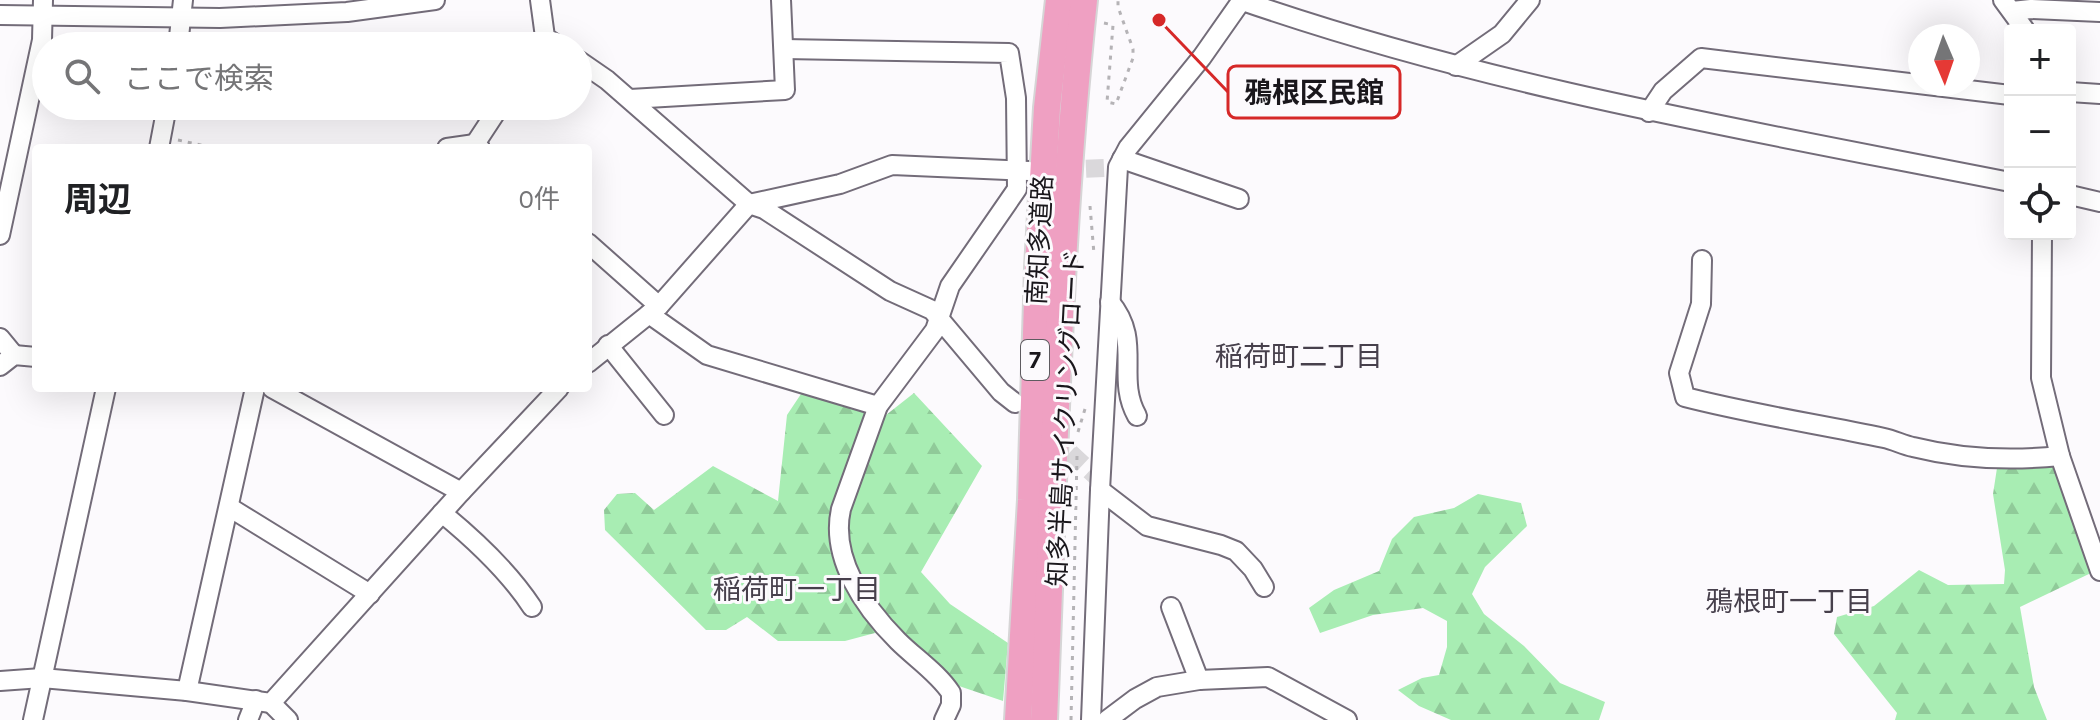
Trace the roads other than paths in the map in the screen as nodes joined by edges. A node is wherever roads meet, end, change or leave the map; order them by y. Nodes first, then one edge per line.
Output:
1 (435, 0) edge
2 (540, 0) edge
3 (781, 0) edge
4 (1059, 0) edge
5 (1084, 0) edge
6 (1241, 0) edge
7 (1530, 0) edge
8 (346, 6) edge
9 (2008, 6) edge
10 (43, 8) edge
11 (182, 9) edge
12 (2100, 12) edge
13 (0, 15) edge
14 (2021, 24) edge
15 (42, 32) edge
16 (180, 32) edge
17 (545, 32) edge
18 (784, 49) junction
19 (1456, 66) junction
20 (592, 70) edge
21 (32, 76) edge
22 (2076, 92) edge
23 (2004, 94) edge
24 (2100, 94) edge
25 (630, 99) junction
26 (1649, 112) junction
27 (164, 120) edge
28 (492, 120) edge
29 (160, 144) edge
30 (478, 144) edge
31 (8, 162) edge
32 (1114, 165) junction
33 (1025, 171) junction
34 (2004, 181) edge
35 (2076, 196) edge
36 (1239, 199) dead end
37 (2100, 202) edge
38 (749, 204) junction
39 (0, 235) edge
40 (2042, 240) edge
41 (592, 247) edge
42 (1702, 260) dead end
43 (1110, 302) junction
44 (654, 310) junction
45 (938, 317) junction
46 (0, 338) edge
47 (608, 345) junction
48 (32, 357) edge
49 (592, 359) edge
50 (7, 360) edge
51 (105, 392) edge
52 (254, 392) edge
53 (279, 392) edge
54 (555, 392) edge
55 (1015, 403) dead end
56 (878, 406) junction
57 (664, 415) dead end
58 (1137, 416) dead end
59 (2060, 456) junction
60 (1100, 490) junction
61 (461, 492) junction
62 (229, 507) junction
63 (442, 513) junction
64 (2100, 571) edge
65 (1264, 587) dead end
66 (370, 594) junction
67 (532, 607) dead end
68 (1171, 607) dead end
69 (42, 678) junction
70 (1199, 680) junction
71 (0, 681) edge
72 (187, 691) junction
73 (264, 701) junction
74 (33, 720) edge
75 (248, 720) edge
76 (288, 720) edge
77 (944, 720) edge
78 (1018, 720) edge
79 (1044, 720) edge
80 (1091, 720) edge
81 (1107, 720) edge
82 (1347, 720) edge

1 - 8 street
2 - 17 street
3 - 18 street
4 - 78 highway, 南知多道路 / 7
5 - 79 highway, 南知多道路 / 7
6 - 19 street
6 - 32 street
7 - 19 street
8 - 11 street
9 - 12 street
9 - 14 street
10 - 11 street
10 - 13 street
10 - 15 street
11 - 16 street
18 - 25 street
18 - 33 street
19 - 26 street
20 - 25 street
21 - 31 street
22 - 24 street
23 - 26 street
25 - 38 street
26 - 34 street
27 - 29 street
28 - 30 street
31 - 39 street
32 - 36 street
32 - 43 street
33 - 38 street
33 - 45 street
35 - 37 street
38 - 44 street
38 - 45 street
40 - 59 street
41 - 44 street
42 - 59 street
43 - 58 street
43 - 60 street
44 - 47 street
44 - 56 street
45 - 55 street
45 - 56 street
46 - 50 street
47 - 49 street
47 - 57 street
48 - 50 street
51 - 69 street
52 - 62 street
53 - 61 street
54 - 61 street
56 - 77 street
59 - 64 street
60 - 65 street
60 - 80 street
61 - 63 street
62 - 66 street
62 - 72 street
63 - 66 street
63 - 67 street
66 - 73 street
68 - 70 street
69 - 71 street
69 - 72 street
69 - 74 street
70 - 81 street
70 - 82 street
72 - 73 street
73 - 75 street
73 - 76 street

